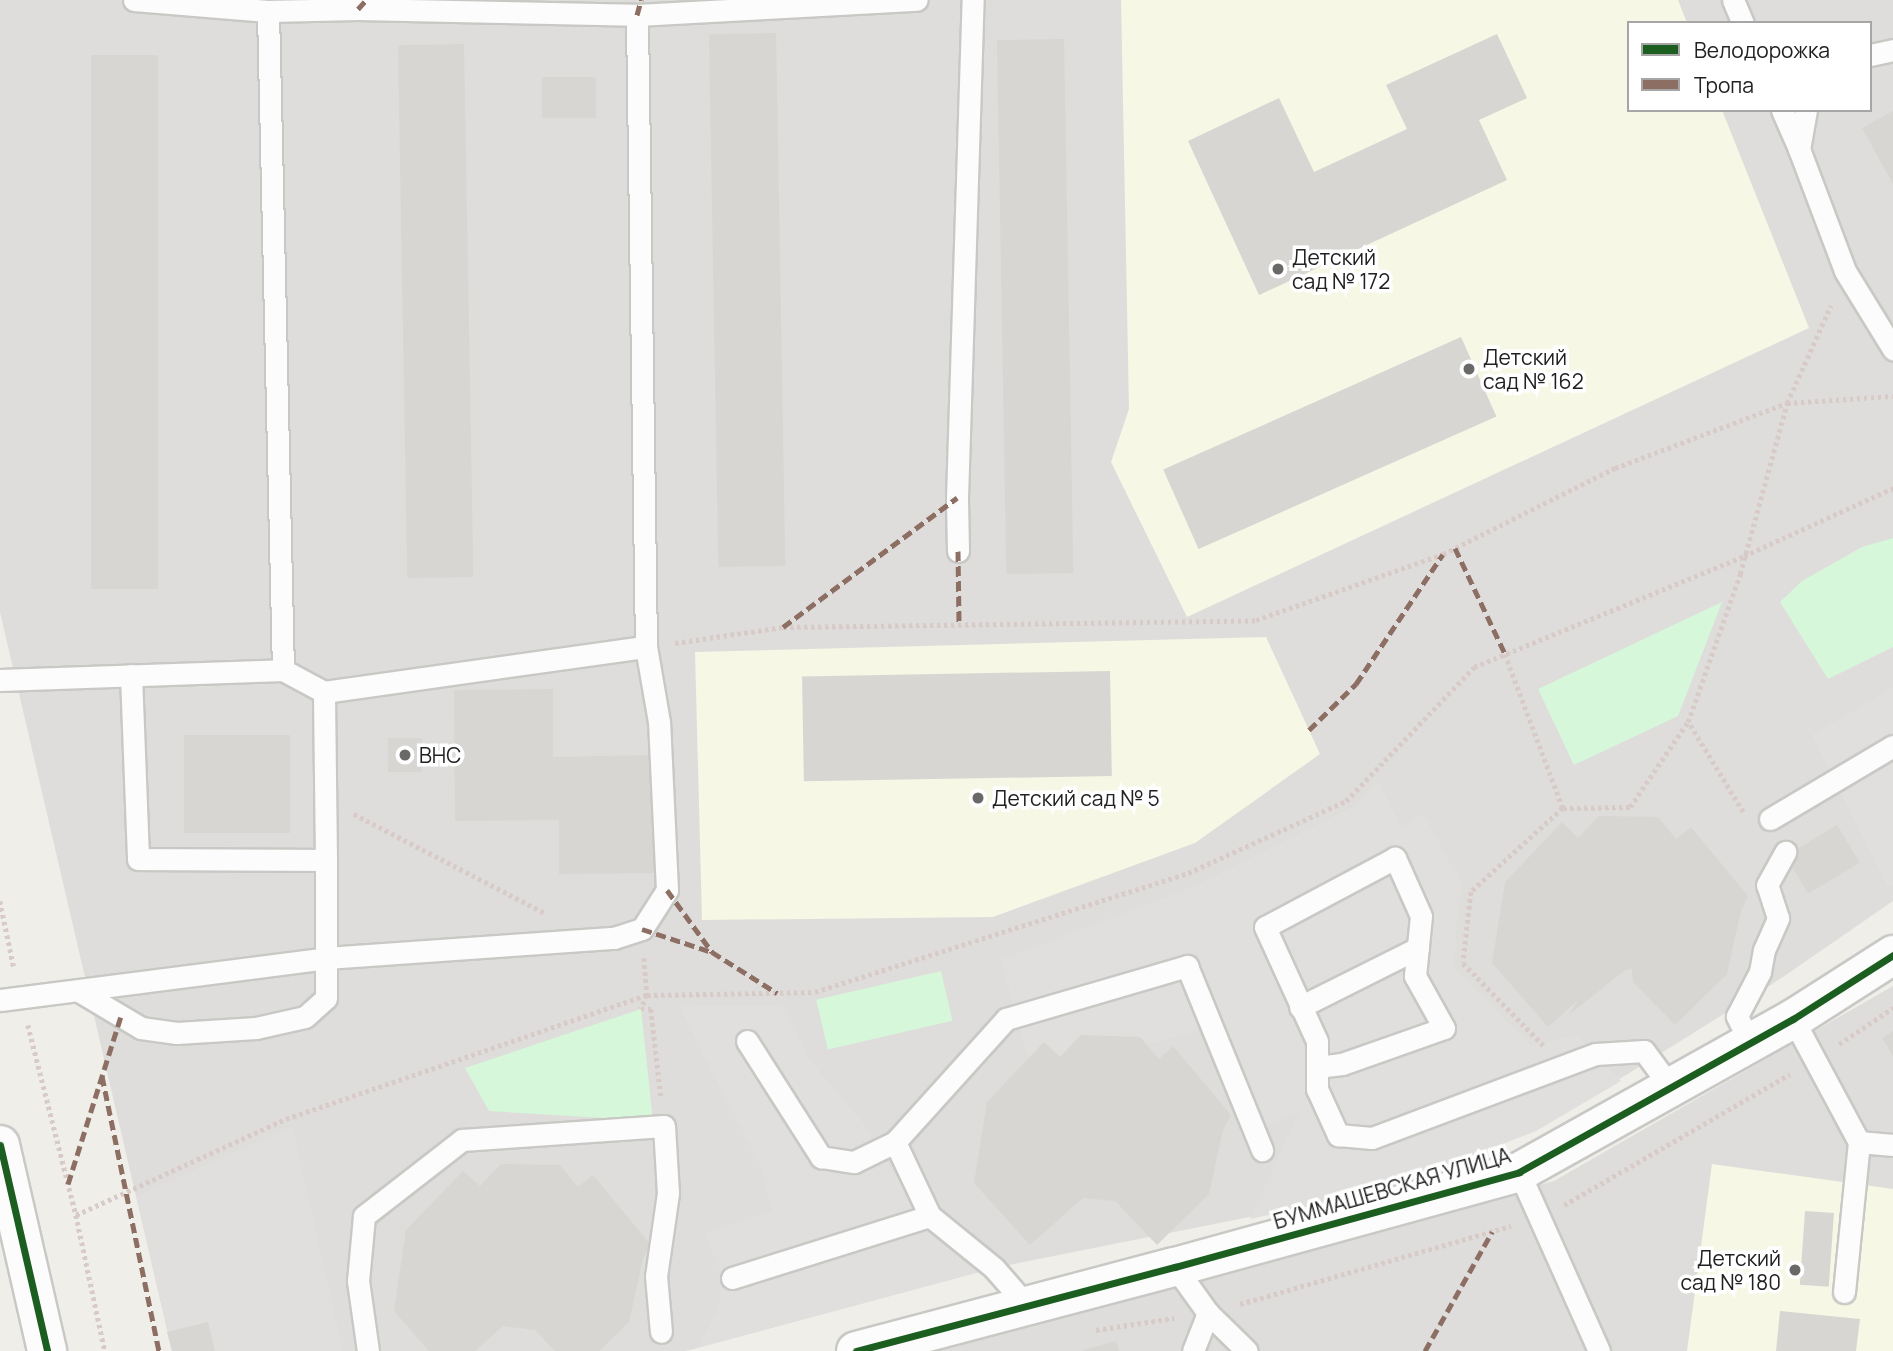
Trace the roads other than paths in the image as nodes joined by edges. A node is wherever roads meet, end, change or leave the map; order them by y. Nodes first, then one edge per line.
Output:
1 (134, 0) edge
2 (917, 0) edge
3 (973, 0) edge
4 (1733, 0) edge
5 (268, 11) junction
6 (636, 15) junction
7 (1742, 21) edge
8 (1893, 50) edge
9 (1872, 55) edge
10 (1783, 112) edge
11 (1806, 112) edge
12 (1799, 149) junction
13 (1893, 348) edge
14 (958, 551) dead end
15 (646, 648) junction
16 (283, 670) junction
17 (131, 675) junction
18 (0, 680) edge
19 (324, 692) junction
20 (1893, 746) edge
21 (1770, 819) dead end
22 (1781, 859) road end
23 (326, 860) junction
24 (1418, 947) junction
25 (1893, 955) edge
26 (326, 958) junction
27 (79, 991) junction
28 (10, 999) edge
29 (1300, 1007) junction
30 (1793, 1019) junction
31 (747, 1041) dead end
32 (1750, 1042) junction
33 (1317, 1067) junction
34 (1672, 1089) junction
35 (895, 1142) junction
36 (1859, 1142) junction
37 (1893, 1144) edge
38 (0, 1145) edge
39 (1262, 1150) dead end
40 (1519, 1171) junction
41 (930, 1216) junction
42 (1175, 1267) junction
43 (732, 1278) dead end
44 (1844, 1292) dead end
45 (1027, 1306) junction
46 (1208, 1313) junction
47 (661, 1332) dead end
48 (47, 1351) edge
49 (368, 1351) edge
50 (856, 1351) edge
51 (1193, 1351) edge
52 (1247, 1351) edge
53 (1599, 1351) edge

1 - 5 lane
2 - 6 lane
3 - 14 lane
4 - 7 lane
5 - 6 lane
5 - 16 lane
6 - 15 lane
8 - 9 lane
10 - 12 lane
11 - 12 lane
12 - 13 lane
15 - 19 lane
15 - 26 lane
16 - 17 lane
16 - 19 lane
17 - 18 lane
17 - 23 lane
19 - 23 lane
20 - 21 lane
22 - 32 lane
23 - 26 lane
24 - 29 lane
24 - 29 lane
24 - 33 lane
25 - 30 street, БУММАШЕВСКАЯ УЛИЦА
26 - 27 lane
26 - 27 lane
27 - 28 lane
29 - 33 lane
30 - 32 street, БУММАШЕВСКАЯ УЛИЦА
30 - 36 lane
31 - 35 lane
32 - 34 street, БУММАШЕВСКАЯ УЛИЦА
33 - 34 lane
34 - 40 street, БУММАШЕВСКАЯ УЛИЦА
35 - 39 lane
35 - 41 lane
36 - 37 lane
36 - 44 lane
38 - 48 street
40 - 42 street, БУММАШЕВСКАЯ УЛИЦА
40 - 53 lane
41 - 43 lane
41 - 45 lane
42 - 45 street, БУММАШЕВСКАЯ УЛИЦА
42 - 46 lane
45 - 50 street, БУММАШЕВСКАЯ УЛИЦА
46 - 51 lane
46 - 52 lane
47 - 49 lane

